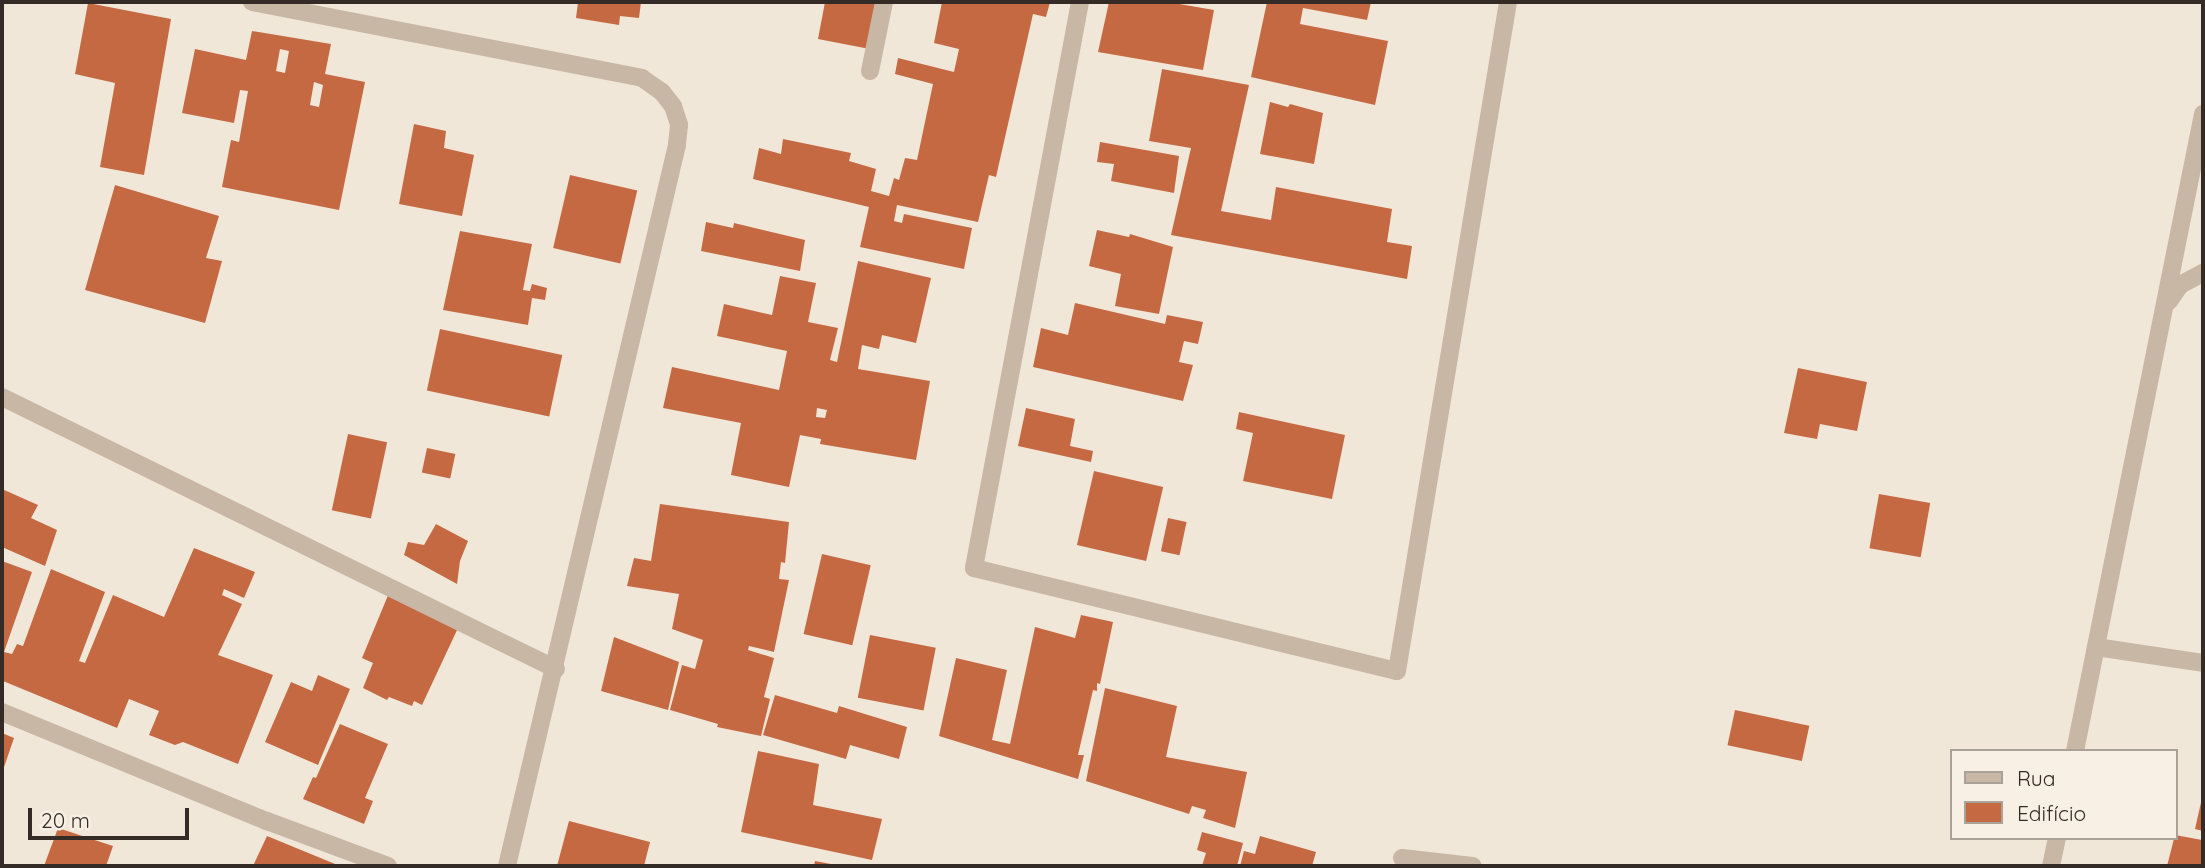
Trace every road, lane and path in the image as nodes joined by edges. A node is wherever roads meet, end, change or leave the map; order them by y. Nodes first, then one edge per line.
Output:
1 (252, 2) edge
2 (884, 2) edge
3 (1080, 2) edge
4 (1508, 2) edge
5 (870, 71) dead end
6 (2203, 114) edge
7 (2203, 273) edge
8 (2167, 304) junction
9 (2, 397) edge
10 (2096, 647) junction
11 (2203, 663) edge
12 (555, 669) junction
13 (2, 712) edge
14 (2075, 749) edge
15 (2057, 840) edge
16 (1402, 858) dead end
17 (388, 866) edge
18 (507, 866) edge
19 (1473, 866) edge
20 (2051, 866) edge

1 - 12 street
2 - 5 street
3 - 4 street
6 - 8 street
7 - 8 street
8 - 10 street
9 - 12 street
10 - 11 street
10 - 14 street
12 - 18 street
13 - 17 street
15 - 20 street
16 - 19 street

